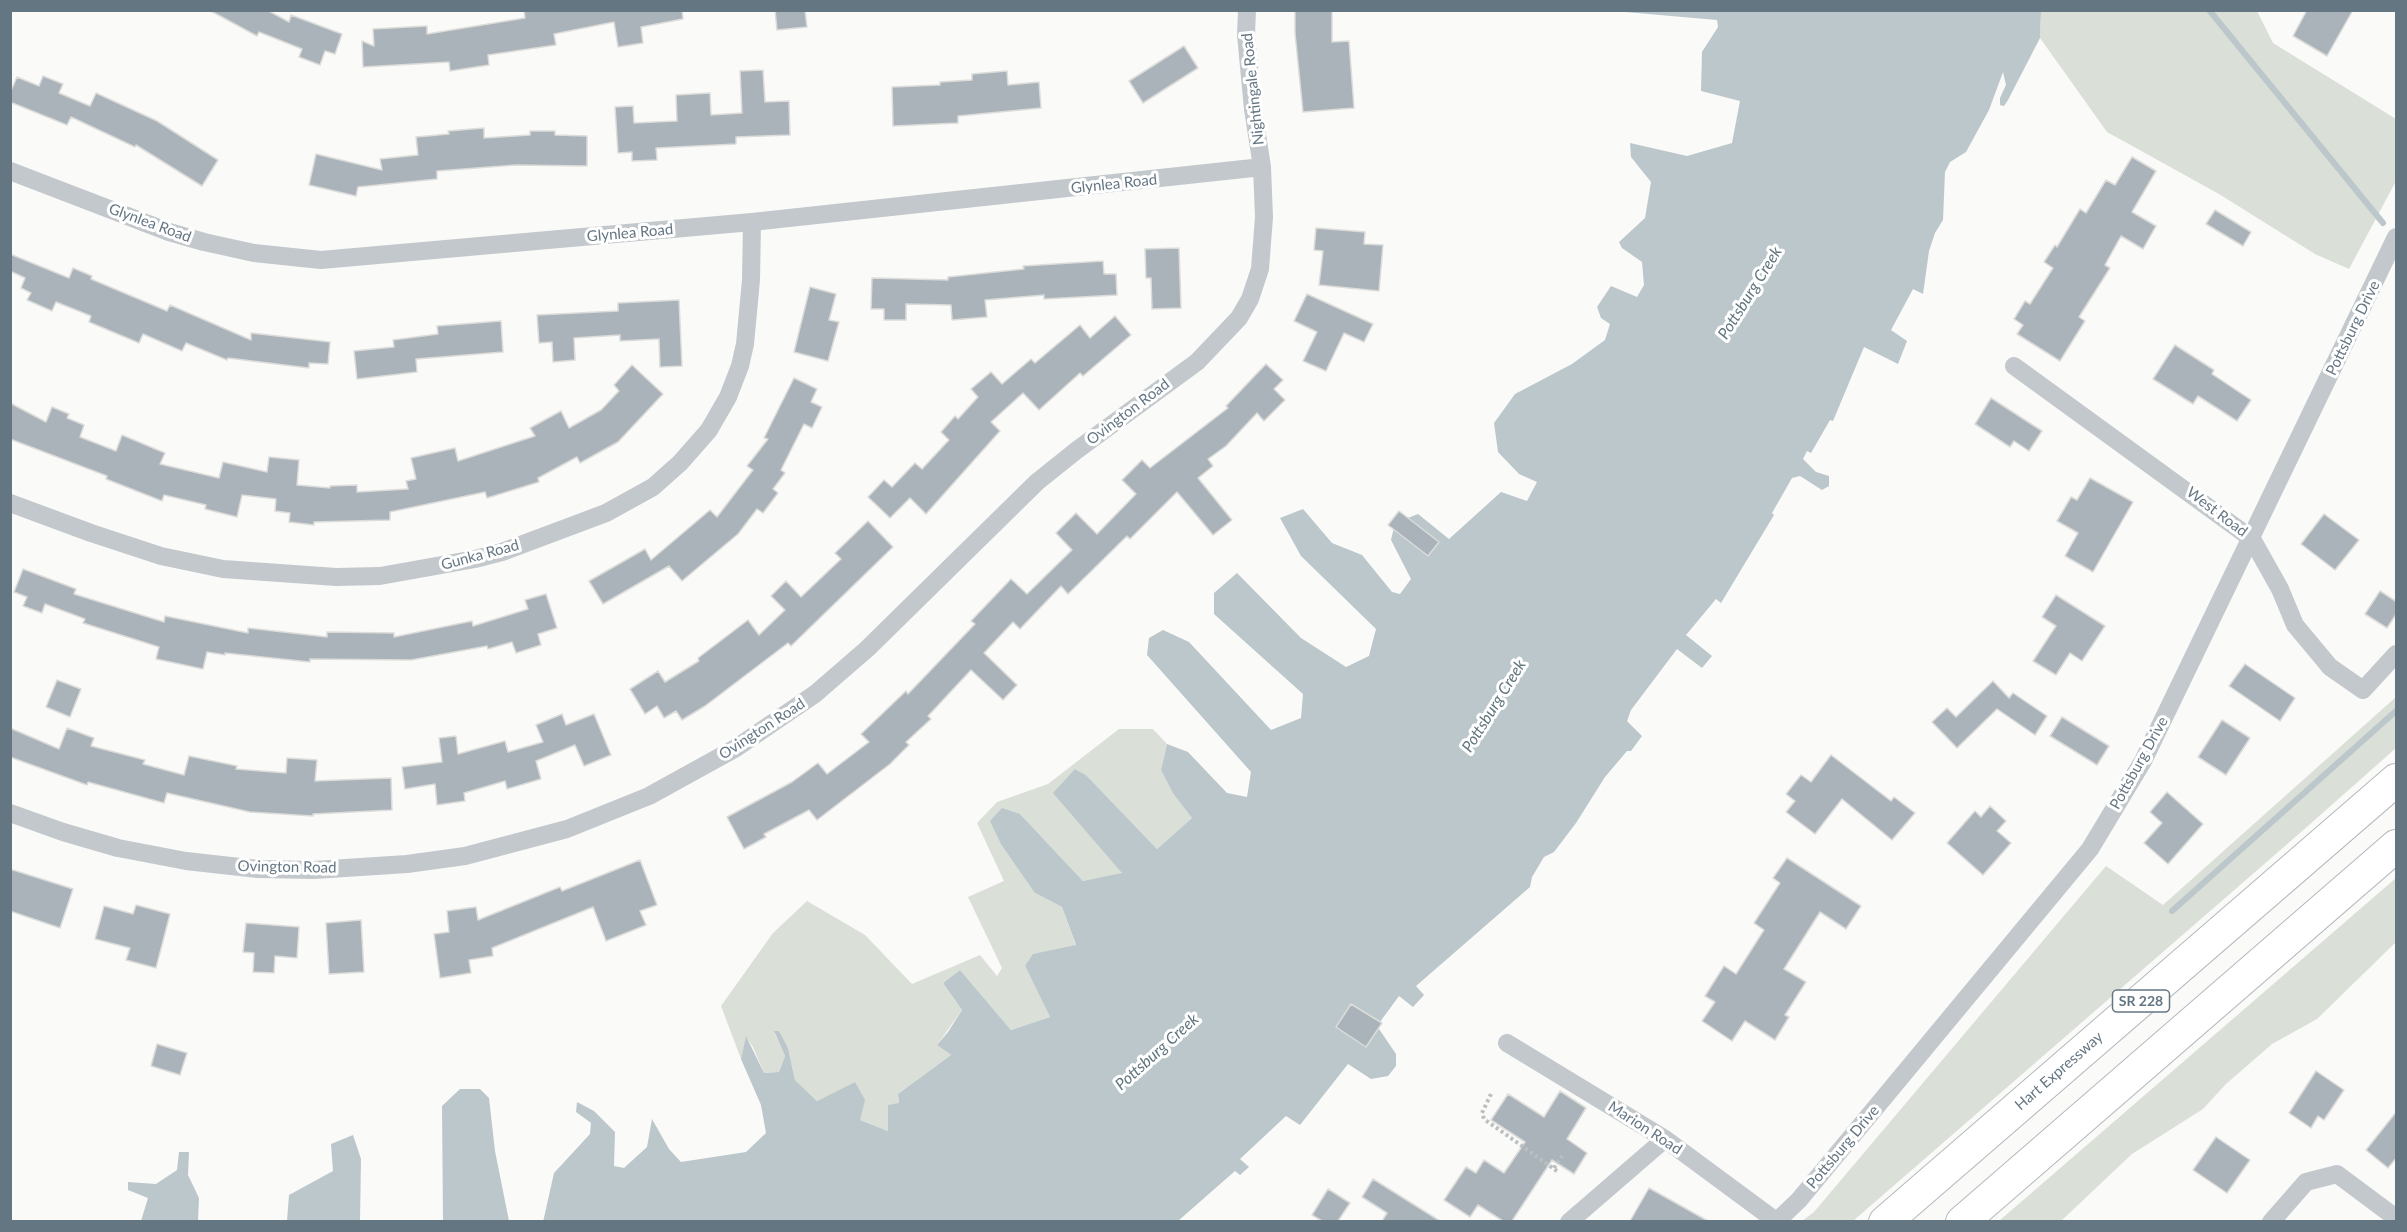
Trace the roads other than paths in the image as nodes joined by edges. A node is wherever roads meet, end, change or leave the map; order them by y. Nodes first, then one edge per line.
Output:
1 (1247, 10) edge
2 (1262, 167) junction
3 (10, 171) edge
4 (752, 222) junction
5 (2397, 237) edge
6 (2014, 366) dead end
7 (10, 503) edge
8 (2252, 539) junction
9 (2397, 654) edge
10 (2397, 780) edge
11 (10, 813) edge
12 (2397, 846) edge
13 (1507, 1043) dead end
14 (1665, 1139) junction
15 (2397, 1218) edge
16 (1569, 1221) edge
17 (1776, 1221) edge
18 (1886, 1221) edge
19 (1962, 1221) edge
20 (2271, 1221) edge

1 - 2 street, Nightingale Road
2 - 4 street, Glynlea Road
2 - 11 street, Ovington Road
3 - 4 street, Glynlea Road
4 - 7 street, Gunka Road
5 - 8 street, Pottsburg Drive
6 - 8 street, West Road
8 - 9 street, West Road
8 - 17 street, Pottsburg Drive
10 - 18 highway, Hart Expressway / SR 228
12 - 19 highway
13 - 14 street, Marion Road
14 - 16 street
14 - 17 street, Marion Road
15 - 20 street

